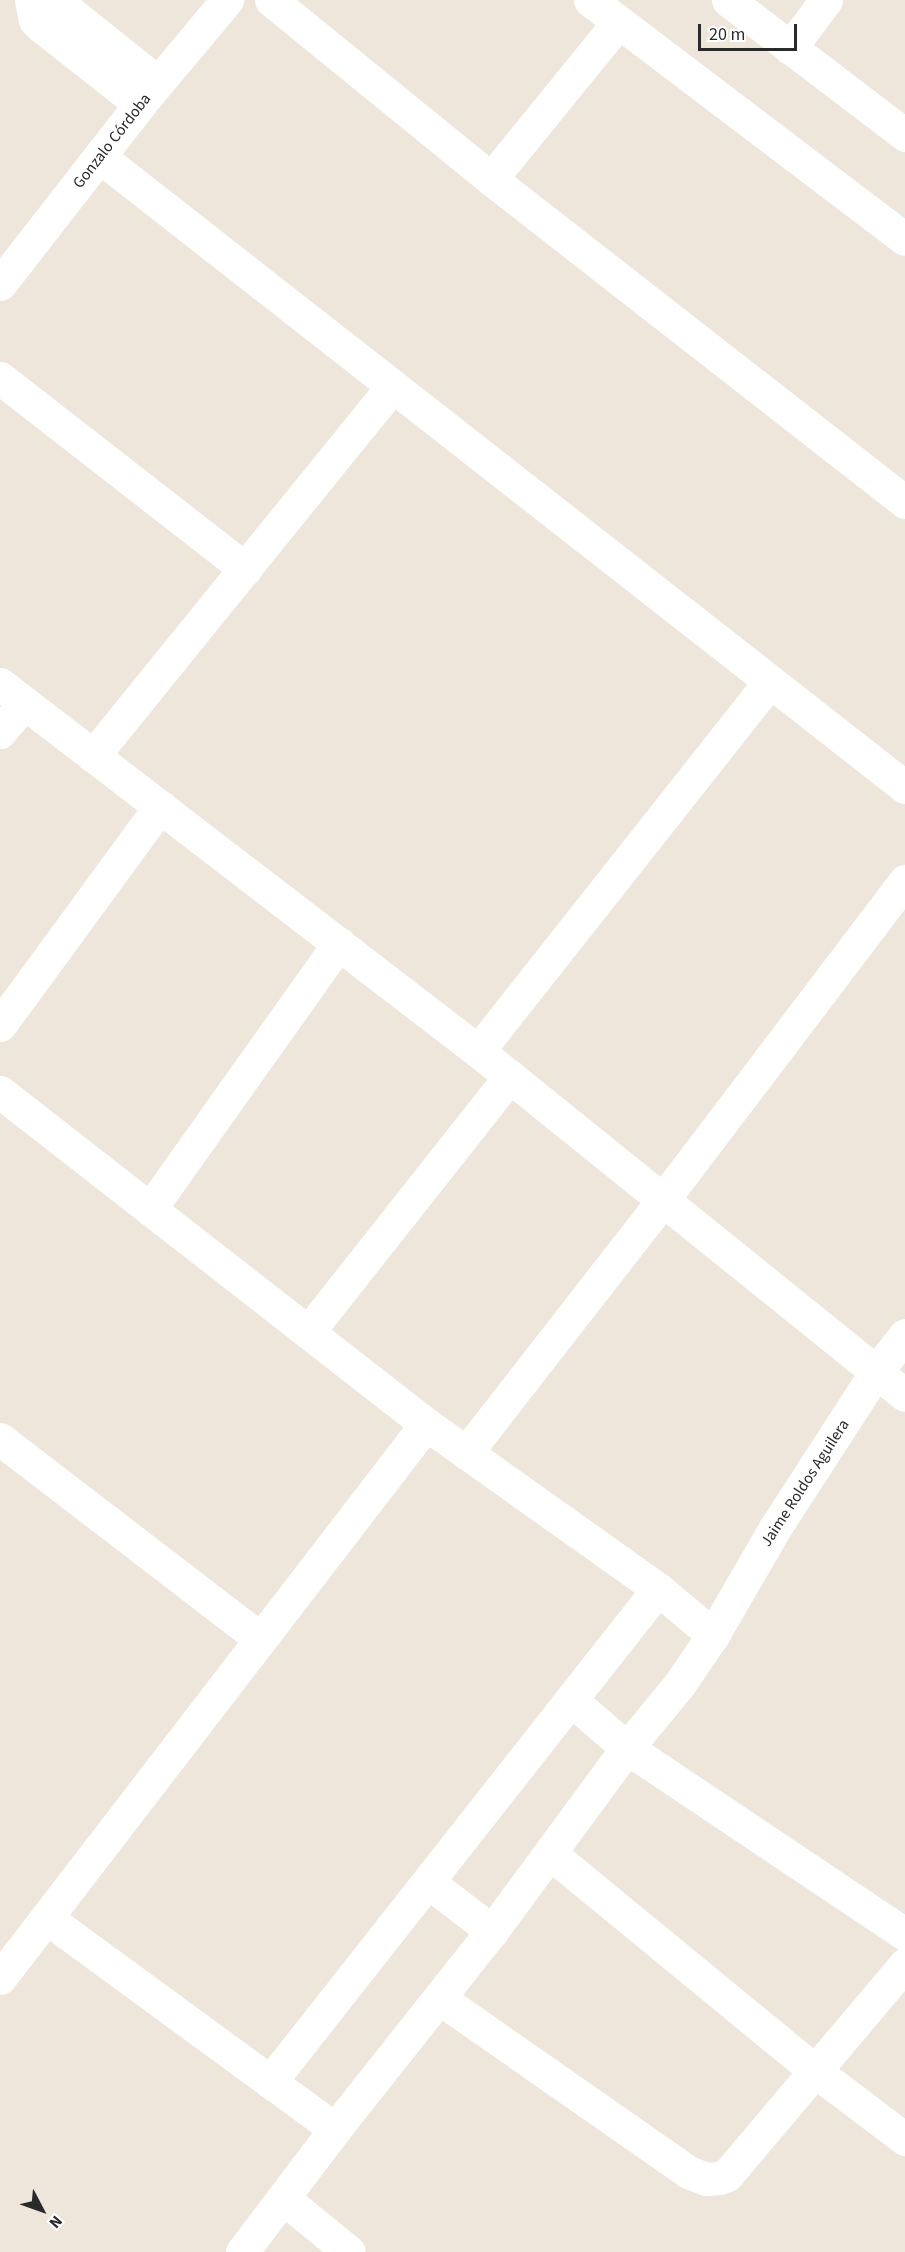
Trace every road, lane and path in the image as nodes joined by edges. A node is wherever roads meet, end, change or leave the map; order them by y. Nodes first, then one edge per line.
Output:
1 (31, 0) edge
2 (41, 0) edge
3 (226, 0) edge
4 (271, 0) edge
5 (590, 0) edge
6 (728, 0) edge
7 (826, 0) edge
8 (618, 23) junction
9 (790, 48) junction
10 (148, 93) junction
11 (905, 135) edge
12 (100, 157) junction
13 (491, 179) junction
14 (905, 239) edge
15 (0, 284) edge
16 (0, 378) edge
17 (393, 386) junction
18 (905, 502) edge
19 (244, 569) junction
20 (770, 681) junction
21 (12, 694) edge
22 (0, 732) edge
23 (93, 756) junction
24 (905, 787) edge
25 (160, 806) junction
26 (905, 881) edge
27 (339, 943) junction
28 (0, 1025) edge
29 (478, 1051) junction
30 (510, 1076) junction
31 (0, 1092) edge
32 (662, 1201) junction
33 (150, 1209) junction
34 (308, 1332) junction
35 (905, 1335) edge
36 (876, 1372) junction
37 (905, 1395) edge
38 (426, 1424) junction
39 (466, 1453) junction
40 (6, 1455) edge
41 (658, 1589) junction
42 (713, 1635) junction
43 (259, 1638) junction
44 (571, 1700) junction
45 (627, 1748) junction
46 (550, 1854) junction
47 (428, 1882) junction
48 (48, 1919) junction
49 (492, 1931) junction
50 (905, 1935) edge
51 (905, 1964) edge
52 (0, 1978) edge
53 (440, 1998) junction
54 (815, 2071) junction
55 (270, 2082) junction
56 (335, 2129) junction
57 (905, 2139) edge
58 (283, 2198) junction
59 (242, 2252) edge
60 (350, 2252) edge

1 - 10 street
2 - 10 street
3 - 10 street, Gonzalo Córdoba
4 - 13 street
5 - 8 street
6 - 9 street
7 - 9 street
8 - 13 street
8 - 14 street
9 - 11 street
10 - 12 street, Gonzalo Córdoba
12 - 15 street, Gonzalo Córdoba
12 - 17 street
13 - 18 street
16 - 19 street
17 - 19 street
17 - 20 street
19 - 23 street
20 - 24 street
20 - 29 street
21 - 22 street
21 - 23 street
23 - 25 street
25 - 27 street
25 - 28 street
26 - 32 street
27 - 29 street
27 - 33 street
29 - 30 street
30 - 32 street
30 - 34 street
31 - 33 street
32 - 36 street
32 - 39 street
33 - 34 street
34 - 38 street
35 - 36 street, Jaime Roldos Aguilera
36 - 37 street
36 - 42 street, Jaime Roldos Aguilera
38 - 39 street
38 - 43 street
39 - 41 street
40 - 43 street
41 - 42 street
41 - 44 street
42 - 45 street, Jaime Roldos Aguilera
43 - 48 street
44 - 45 street
44 - 47 street
45 - 46 street, Jaime Roldos Aguilera
45 - 50 street
46 - 49 street, Jaime Roldos Aguilera
46 - 54 street
47 - 49 street
47 - 55 street
48 - 52 street
48 - 55 street
49 - 53 street, Jaime Roldos Aguilera
51 - 54 street
53 - 54 street
53 - 56 street, Jaime Roldos Aguilera
54 - 57 street
55 - 56 street
56 - 58 street, Jaime Roldos Aguilera
58 - 59 street, Jaime Roldos Aguilera
58 - 60 street

